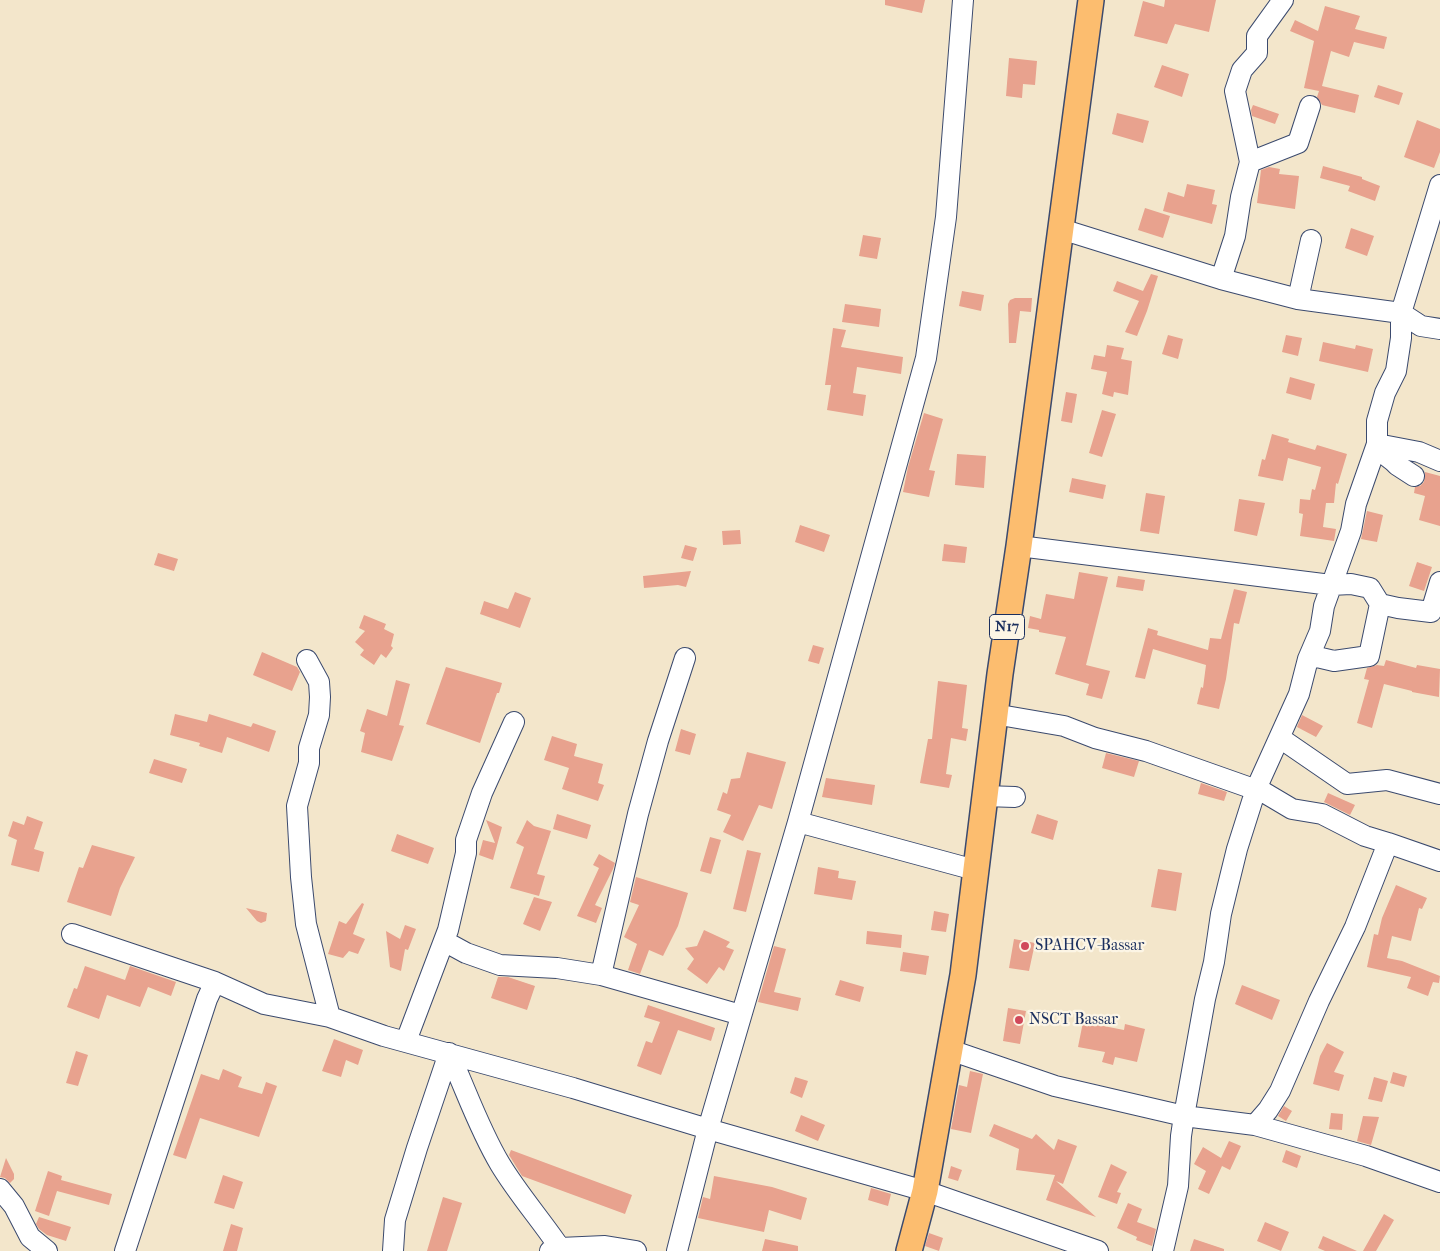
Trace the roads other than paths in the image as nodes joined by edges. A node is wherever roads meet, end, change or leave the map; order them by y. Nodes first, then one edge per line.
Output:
1 (963, 0) edge
2 (1091, 0) edge
3 (1282, 0) edge
4 (1310, 106) dead end
5 (1250, 162) junction
6 (1440, 185) edge
7 (1061, 229) junction
8 (1311, 240) dead end
9 (1221, 278) junction
10 (1298, 300) junction
11 (1401, 313) junction
12 (1430, 328) edge
13 (1440, 335) edge
14 (1377, 444) junction
15 (1440, 461) edge
16 (1414, 476) dead end
17 (1019, 546) junction
18 (1440, 582) edge
19 (1331, 585) junction
20 (1380, 604) junction
21 (685, 658) dead end
22 (1308, 659) junction
23 (307, 660) dead end
24 (994, 714) junction
25 (514, 722) dead end
26 (1280, 738) junction
27 (1256, 789) junction
28 (1440, 794) edge
29 (984, 796) junction
30 (1015, 796) dead end
31 (798, 822) junction
32 (1388, 843) junction
33 (1440, 861) edge
34 (975, 870) junction
35 (72, 934) dead end
36 (444, 941) junction
37 (601, 975) junction
38 (215, 982) junction
39 (741, 1015) junction
40 (330, 1018) junction
41 (406, 1041) junction
42 (950, 1050) junction
43 (449, 1053) junction
44 (1184, 1116) junction
45 (1255, 1125) junction
46 (708, 1129) junction
47 (1440, 1182) edge
48 (0, 1189) edge
49 (925, 1190) junction
50 (36, 1247) edge
51 (557, 1250) edge
52 (125, 1251) edge
53 (394, 1251) edge
54 (636, 1251) edge
55 (677, 1251) edge
56 (909, 1251) edge
57 (1098, 1251) edge
58 (1163, 1251) edge

1 - 31 street
2 - 7 main road, N17
3 - 5 street
4 - 5 street
5 - 9 street
6 - 11 street
7 - 9 street
7 - 17 main road, N17
8 - 10 street
9 - 10 street
10 - 11 street
11 - 12 street
11 - 14 street
12 - 13 street
14 - 15 street
14 - 16 street
14 - 19 street
17 - 19 street
17 - 24 main road, N17
18 - 20 street
19 - 20 street
19 - 22 street
20 - 22 street
21 - 37 street
22 - 26 street
23 - 40 street
24 - 27 street
24 - 29 main road, N17
25 - 36 street
26 - 27 street
26 - 28 street
27 - 32 street
27 - 44 street
29 - 30 street
29 - 34 main road, N17
31 - 34 street
31 - 39 street
32 - 33 street
32 - 45 street
34 - 42 main road, N17
35 - 38 street
36 - 37 street
36 - 41 street
37 - 39 street
38 - 40 street
38 - 52 street
39 - 46 street
40 - 41 street
41 - 43 street
42 - 44 street
42 - 49 main road, N17
43 - 46 street
43 - 51 street
43 - 53 street
44 - 45 street
44 - 58 street
45 - 47 street
46 - 49 street
46 - 55 street
48 - 50 street
49 - 56 main road, N17
49 - 57 street
51 - 54 street

